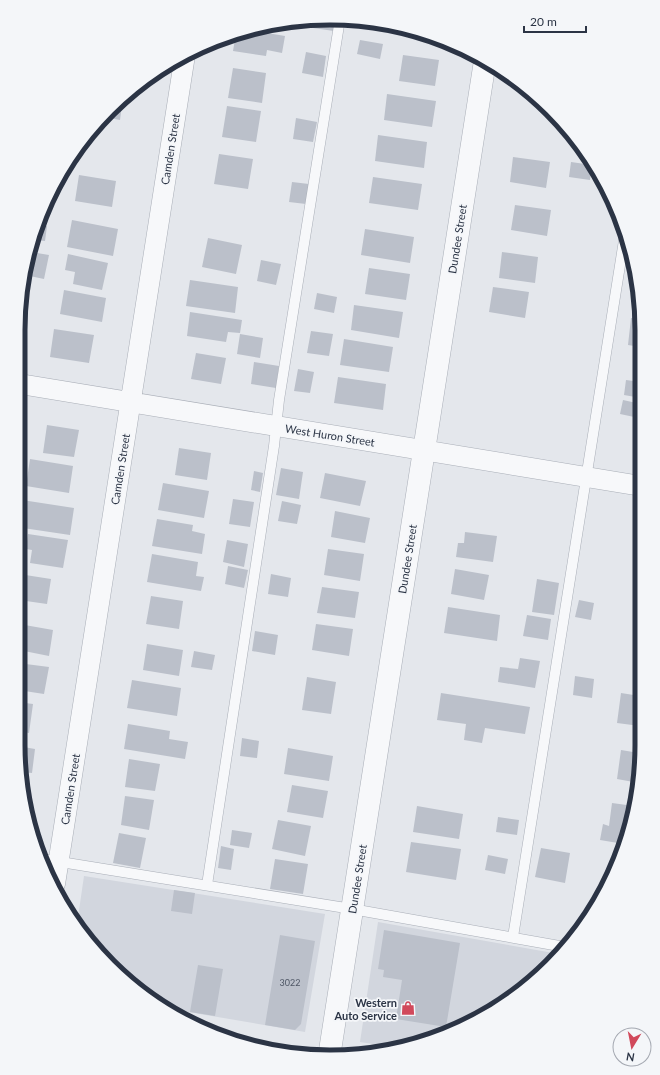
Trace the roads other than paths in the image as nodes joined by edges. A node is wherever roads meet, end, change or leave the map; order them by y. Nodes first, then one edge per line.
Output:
1 (339, 25) edge
2 (184, 63) edge
3 (484, 67) edge
4 (623, 245) edge
5 (25, 385) edge
6 (131, 402) junction
7 (276, 426) junction
8 (424, 450) junction
9 (586, 477) junction
10 (635, 485) edge
11 (50, 860) edge
12 (53, 872) edge
13 (207, 885) junction
14 (352, 909) junction
15 (513, 937) junction
16 (559, 946) edge
17 (330, 1050) edge

1 - 7 lane
2 - 6 street, Camden Street
3 - 8 street, Dundee Street
4 - 9 lane
5 - 6 street, West Huron Street
6 - 7 street, West Huron Street
6 - 11 street, Camden Street
7 - 8 street, West Huron Street
7 - 13 lane
8 - 9 street, West Huron Street
8 - 14 street, Dundee Street
9 - 10 street, West Huron Street
9 - 15 lane
11 - 12 street, Camden Street
11 - 13 lane
13 - 14 lane
14 - 15 lane
14 - 17 street, Dundee Street
15 - 16 lane

